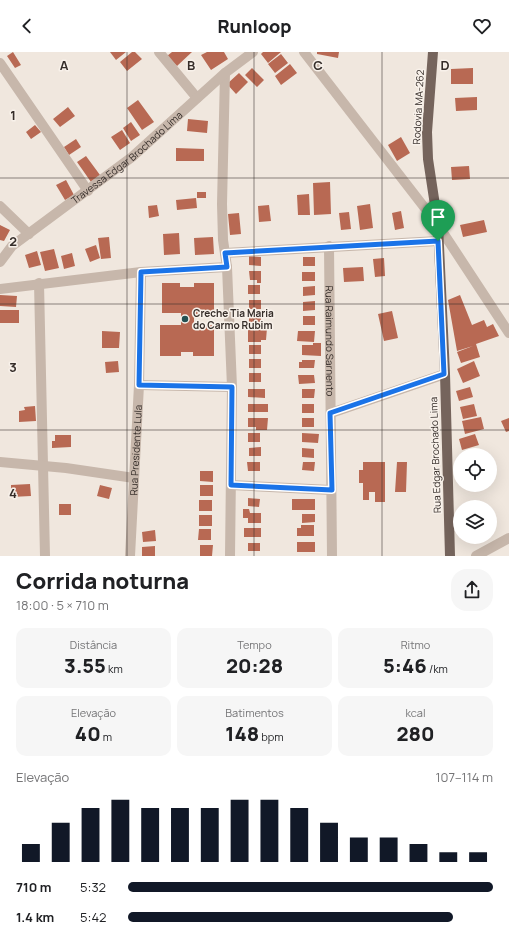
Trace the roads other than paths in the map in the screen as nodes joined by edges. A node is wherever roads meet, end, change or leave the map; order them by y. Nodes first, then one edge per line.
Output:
1 (159, 52) edge
2 (253, 52) edge
3 (304, 52) edge
4 (433, 52) edge
5 (0, 63) edge
6 (225, 73) junction
7 (197, 98) junction
8 (88, 191) junction
9 (0, 206) edge
10 (438, 233) junction
11 (29, 234) junction
12 (329, 246) junction
13 (225, 253) junction
14 (0, 262) edge
15 (227, 267) junction
16 (141, 272) junction
17 (39, 283) junction
18 (0, 289) edge
19 (509, 333) edge
20 (444, 374) junction
21 (139, 385) junction
22 (232, 387) junction
23 (330, 413) junction
24 (0, 462) edge
25 (44, 466) junction
26 (134, 478) junction
27 (231, 485) junction
28 (332, 490) junction
29 (509, 538) edge
30 (45, 556) edge
31 (130, 556) edge
32 (230, 556) edge
33 (332, 556) edge
34 (450, 556) edge
35 (476, 556) edge

1 - 7 street
2 - 6 street, Travessa Edgar Brochado Lima
3 - 10 street
4 - 10 main road, Rodovia MA-262
5 - 8 street
6 - 7 street, Travessa Edgar Brochado Lima
6 - 13 street
7 - 8 street, Travessa Edgar Brochado Lima
8 - 11 street, Travessa Edgar Brochado Lima
9 - 11 street
10 - 12 street
10 - 19 street
10 - 20 main road, Rua Edgar Brochado Lima
11 - 14 street, Travessa Edgar Brochado Lima
12 - 13 street
12 - 23 street, Rua Raimundo Sarnento
13 - 15 street
15 - 16 street
15 - 22 street
16 - 17 street
16 - 21 street, Rua Presidente Lula
17 - 18 street
17 - 25 street
20 - 23 street
20 - 34 main road, Rua Edgar Brochado Lima
21 - 22 street
21 - 26 street, Rua Presidente Lula
22 - 27 street
23 - 28 street, Rua Raimundo Sarnento
24 - 25 street
25 - 26 street
25 - 30 street
26 - 31 street, Rua Presidente Lula
27 - 28 street
27 - 32 street
28 - 33 street, Rua Raimundo Sarnento
29 - 35 street

